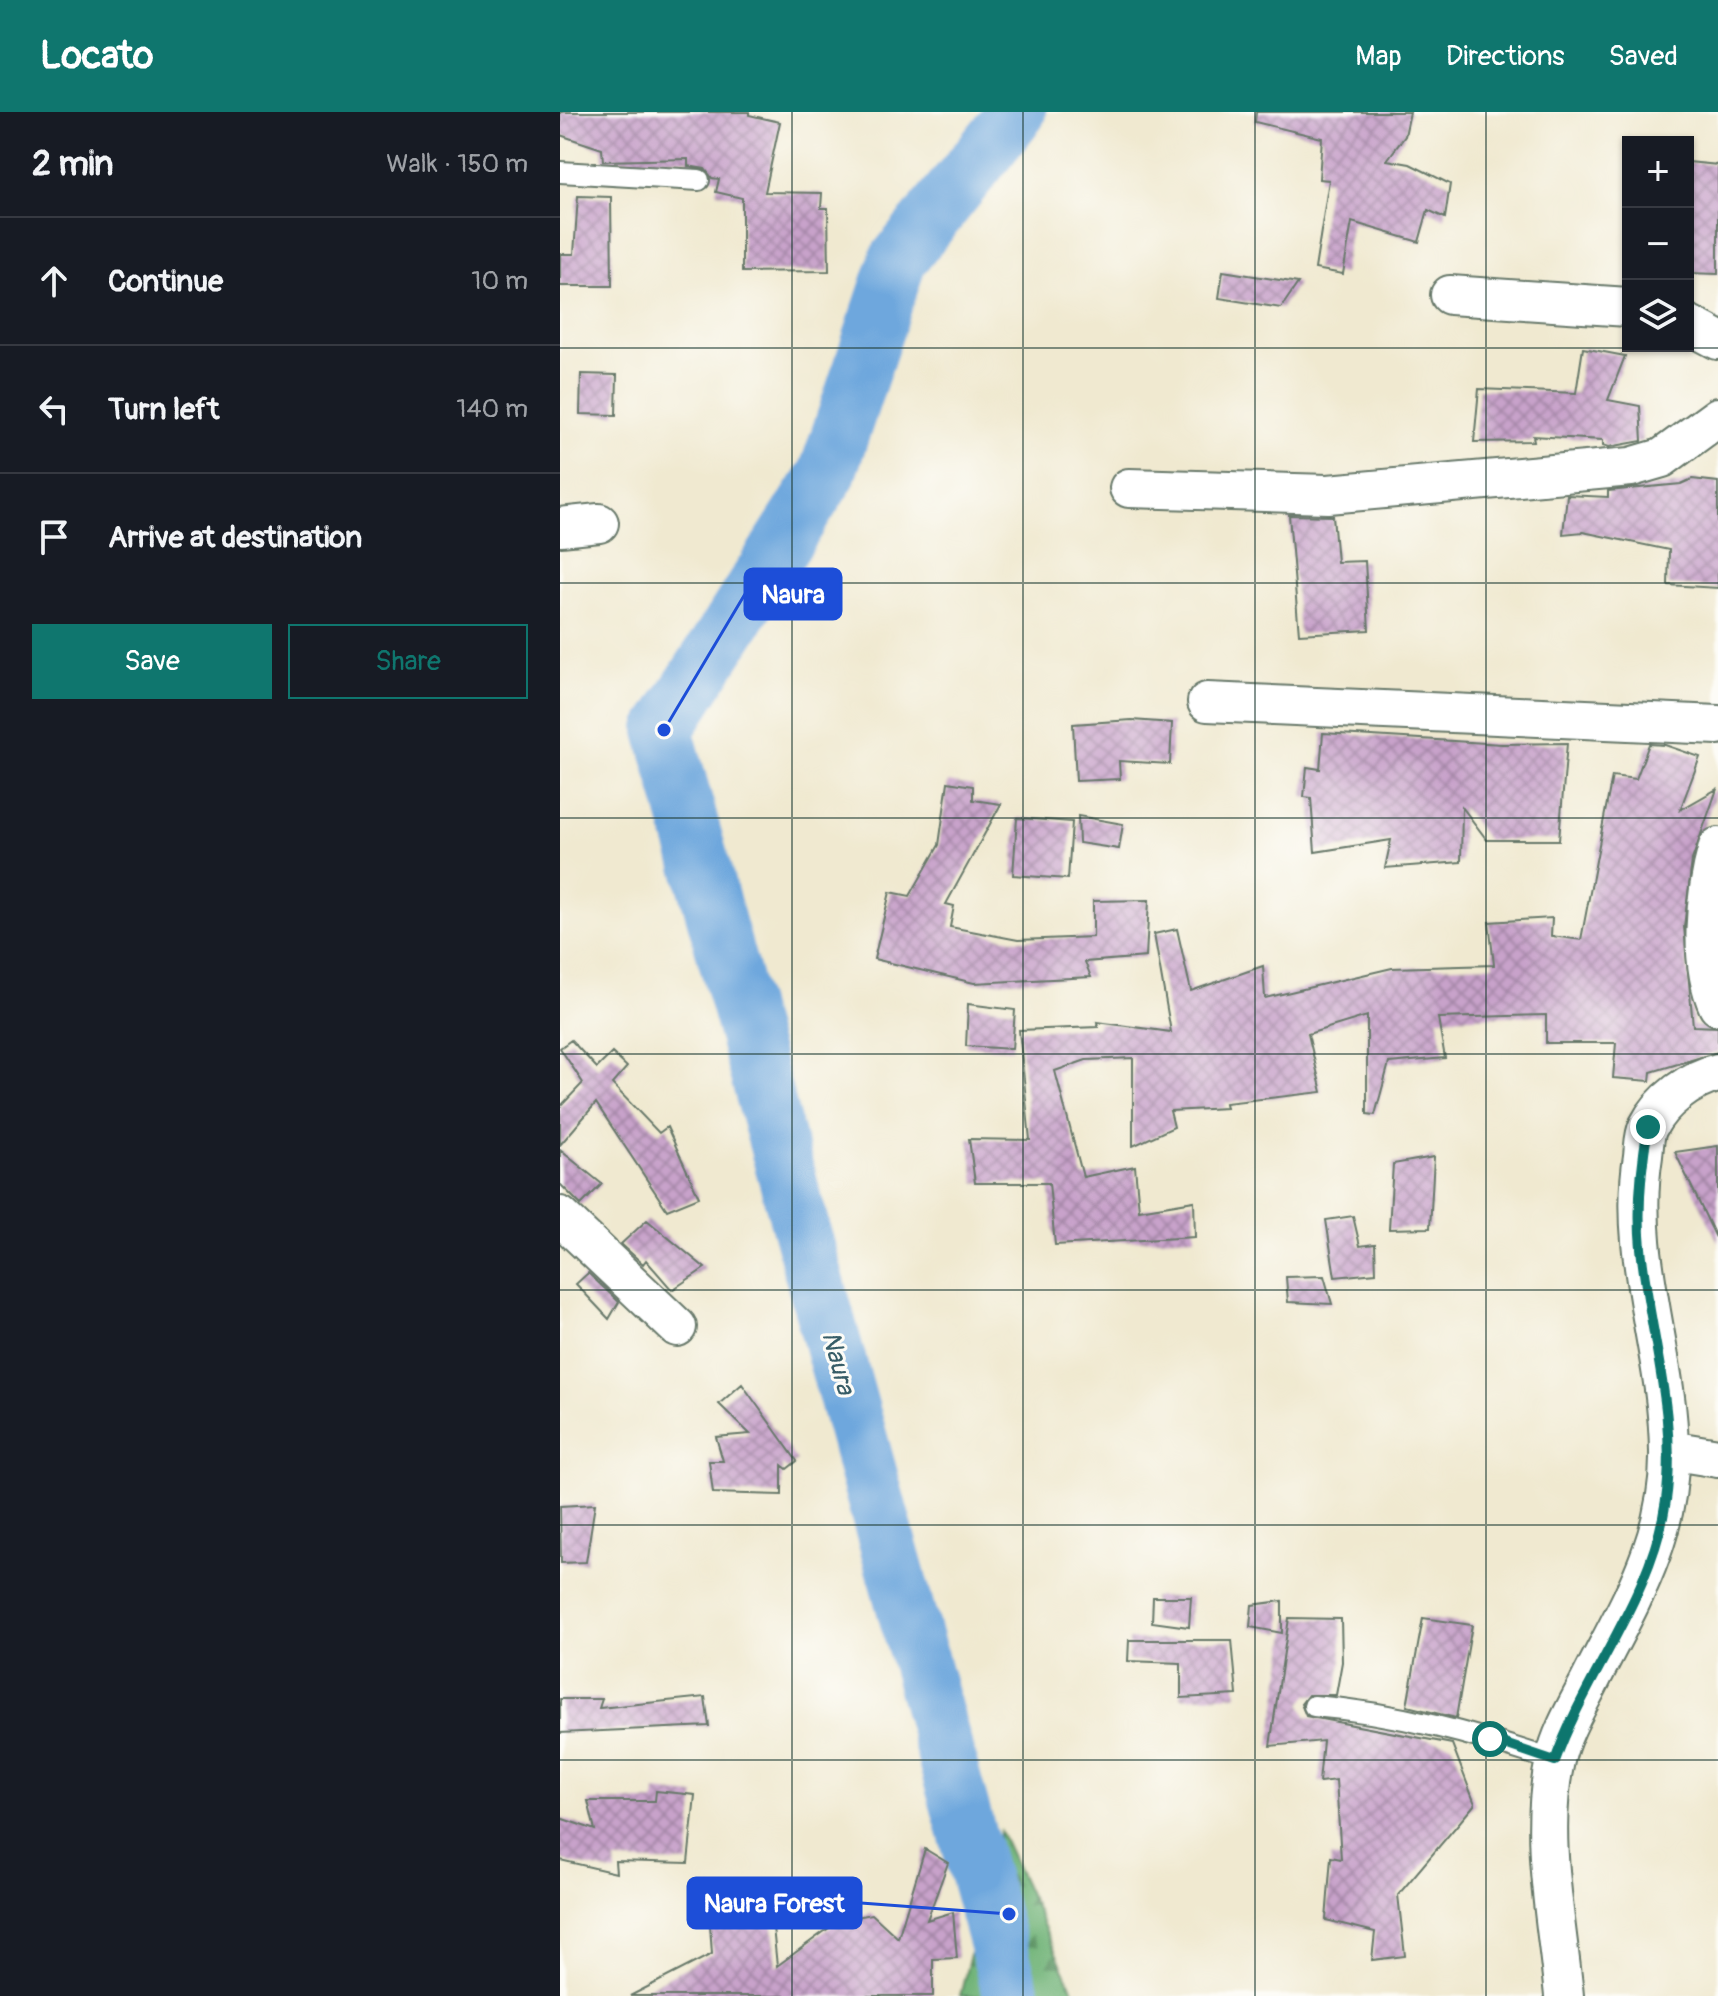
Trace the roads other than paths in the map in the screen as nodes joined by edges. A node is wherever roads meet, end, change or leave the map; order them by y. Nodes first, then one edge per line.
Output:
1 (560, 172) edge
2 (699, 180) dead end
3 (1450, 295) dead end
4 (1622, 307) edge
5 (1694, 327) edge
6 (1718, 340) edge
7 (1718, 417) edge
8 (1129, 488) dead end
9 (599, 523) dead end
10 (560, 527) edge
11 (1207, 702) dead end
12 (1718, 725) edge
13 (1718, 847) edge
14 (1718, 1006) edge
15 (1718, 1073) edge
16 (560, 1216) edge
17 (677, 1327) dead end
18 (1669, 1450) junction
19 (1718, 1458) edge
20 (1314, 1706) dead end
21 (1555, 1761) junction
22 (1564, 1996) edge

1 - 2 lane
3 - 4 street
5 - 6 street
7 - 8 street
9 - 10 street
11 - 12 street
13 - 14 street
15 - 18 street
16 - 17 street
18 - 19 street
18 - 21 street
20 - 21 lane
21 - 22 street

